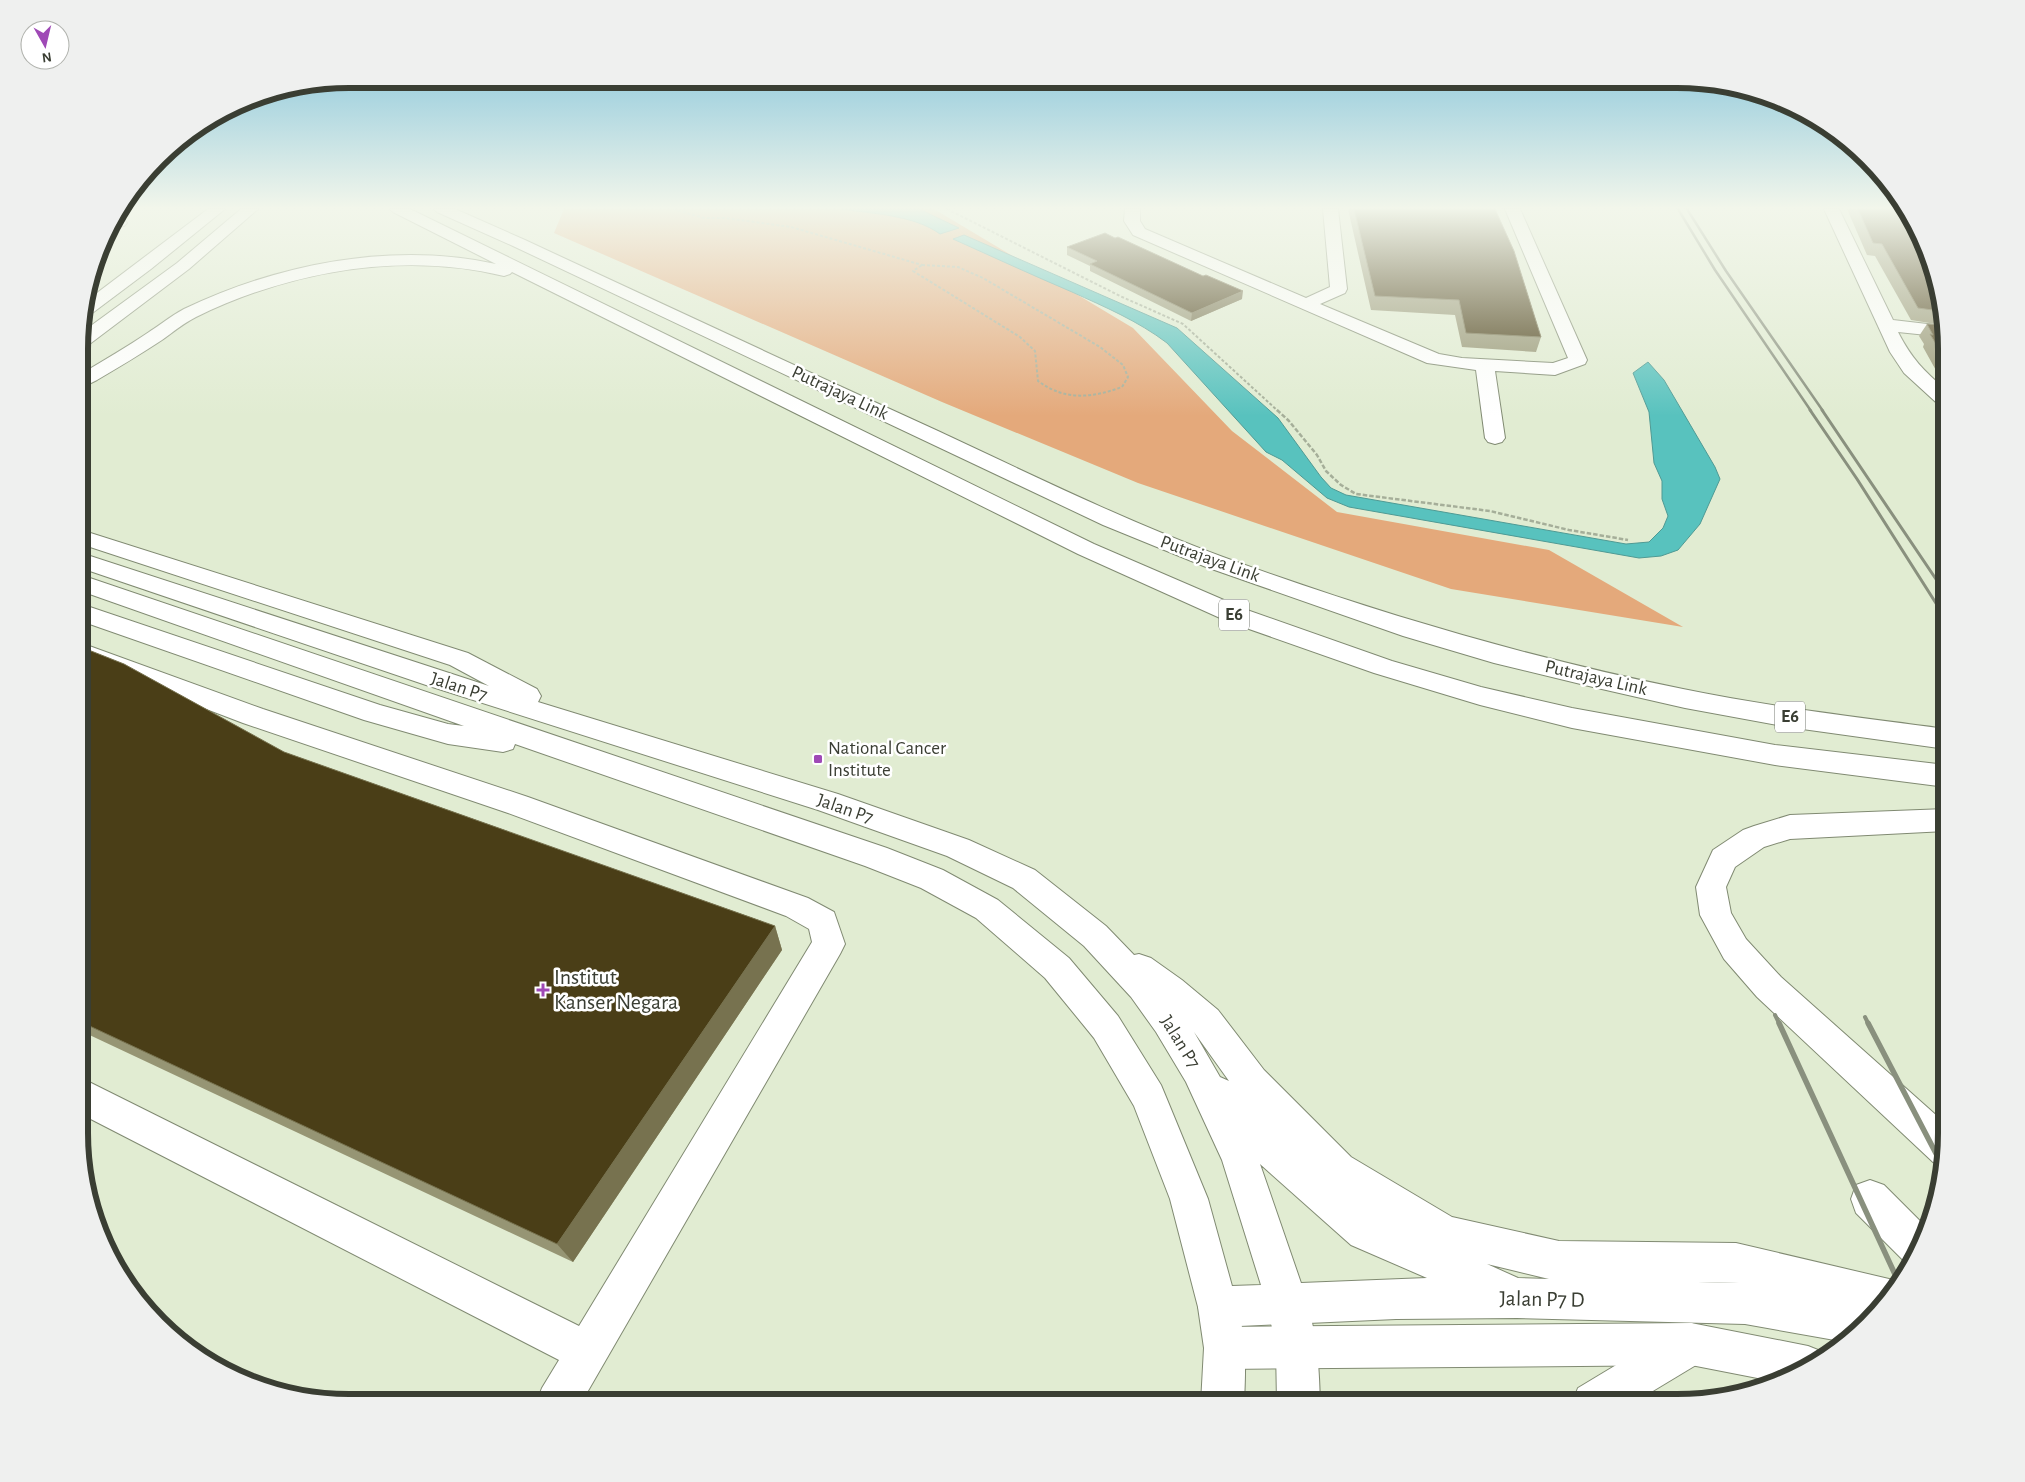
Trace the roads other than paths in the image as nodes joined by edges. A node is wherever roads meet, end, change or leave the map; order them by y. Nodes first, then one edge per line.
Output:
1 (128, 278) edge
2 (167, 278) edge
3 (290, 278) edge
4 (524, 278) edge
5 (539, 278) edge
6 (594, 278) edge
7 (1246, 278) edge
8 (1338, 278) edge
9 (1543, 278) edge
10 (1864, 278) edge
11 (576, 296) junction
12 (1306, 304) junction
13 (92, 305) edge
14 (1887, 325) junction
15 (1937, 331) edge
16 (88, 337) edge
17 (1485, 365) junction
18 (87, 378) edge
19 (1938, 394) edge
20 (1495, 438) dead end
21 (87, 539) edge
22 (87, 562) edge
23 (87, 585) edge
24 (87, 614) edge
25 (87, 654) edge
26 (425, 689) junction
27 (586, 728) junction
28 (1938, 738) edge
29 (564, 751) junction
30 (1938, 775) edge
31 (1938, 820) edge
32 (1095, 936) junction
33 (1198, 1070) junction
34 (87, 1099) edge
35 (1938, 1141) edge
36 (1870, 1199) dead end
37 (1914, 1243) edge
38 (1879, 1297) edge
39 (1517, 1298) junction
40 (1287, 1303) junction
41 (1218, 1307) junction
42 (1856, 1323) edge
43 (1691, 1344) junction
44 (1225, 1348) junction
45 (1297, 1348) junction
46 (587, 1352) junction
47 (1796, 1366) edge
48 (562, 1394) edge
49 (1223, 1394) edge
50 (1299, 1394) edge
51 (1609, 1394) edge

1 - 13 main road
2 - 16 main road
3 - 18 main road
4 - 11 main road
5 - 11 main road, E6
6 - 28 main road, Putrajaya Link / E6
7 - 12 main road
8 - 12 main road
9 - 17 main road
10 - 14 main road
11 - 30 main road, Putrajaya Link / E6
12 - 17 main road
14 - 15 main road
14 - 19 main road
17 - 20 main road
21 - 27 main road
22 - 26 main road, Jalan P7
23 - 26 main road, Jalan P7
24 - 29 main road
25 - 46 main road
26 - 27 main road, Jalan P7
26 - 29 main road, Jalan P7
27 - 32 main road, Jalan P7
29 - 41 main road, Jalan P7
31 - 35 main road
32 - 33 main road, Jalan P7
32 - 38 main road
33 - 39 main road
33 - 40 main road, Jalan P7
34 - 46 main road
36 - 37 main road
39 - 40 main road, Jalan P7 D
39 - 42 main road, Jalan P7 D
40 - 41 main road, Jalan P7 D
40 - 45 main road, Jalan P7
41 - 44 main road, Jalan P7
43 - 45 main road
43 - 47 main road
43 - 51 main road
44 - 45 main road
44 - 49 main road, Jalan P7
45 - 50 main road, Jalan P7
46 - 48 main road

